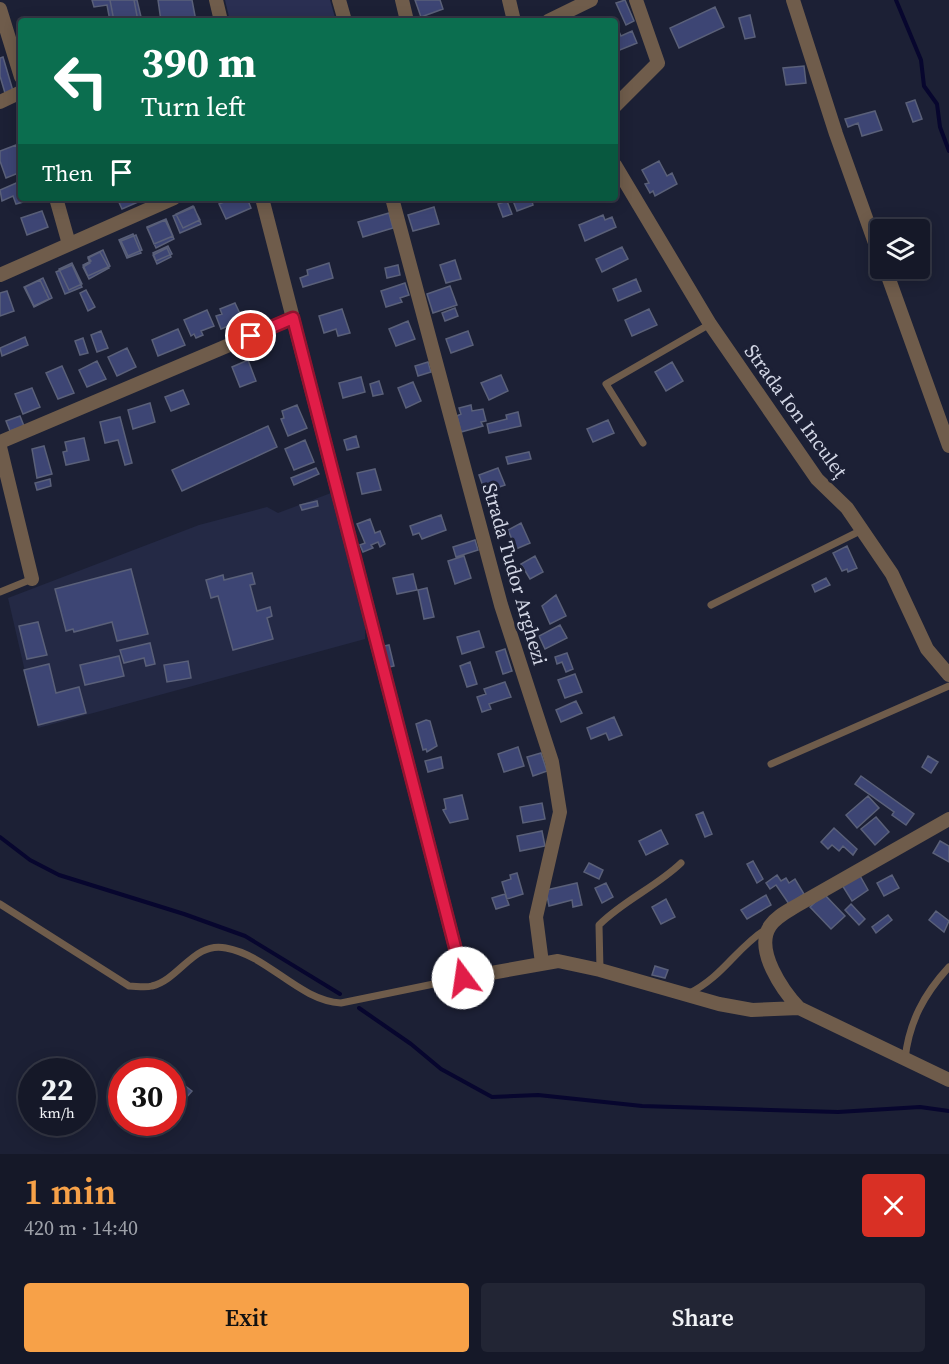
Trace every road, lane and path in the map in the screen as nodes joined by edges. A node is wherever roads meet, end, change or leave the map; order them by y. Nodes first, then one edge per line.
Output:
1 (216, 0) edge
2 (339, 0) edge
3 (402, 0) edge
4 (509, 0) edge
5 (591, 0) edge
6 (636, 0) edge
7 (793, 0) edge
8 (0, 9) edge
9 (220, 18) edge
10 (344, 18) edge
11 (406, 18) edge
12 (513, 18) edge
13 (554, 18) edge
14 (18, 67) edge
15 (18, 93) edge
16 (0, 102) edge
17 (618, 103) edge
18 (618, 170) edge
19 (57, 201) edge
20 (167, 201) edge
21 (263, 201) edge
22 (393, 201) edge
23 (870, 229) edge
24 (69, 244) junction
25 (0, 275) edge
26 (889, 279) edge
27 (293, 318) junction
28 (710, 324) junction
29 (0, 442) edge
30 (643, 443) dead end
31 (949, 446) edge
32 (0, 447) edge
33 (862, 530) junction
34 (32, 579) joint
35 (0, 592) edge
36 (711, 605) dead end
37 (949, 675) edge
38 (949, 686) edge
39 (771, 764) dead end
40 (949, 819) edge
41 (681, 863) dead end
42 (0, 904) edge
43 (768, 928) junction
44 (542, 963) junction
45 (949, 968) edge
46 (600, 969) junction
47 (463, 978) junction
48 (686, 995) junction
49 (799, 1008) junction
50 (905, 1059) junction
51 (949, 1080) edge

1 - 9 street
2 - 10 street
3 - 11 street
4 - 12 street
5 - 13 street
6 - 17 street
7 - 23 street
8 - 14 street
15 - 16 street
18 - 28 street, Strada Ion Inculeț
19 - 24 street
20 - 24 street
21 - 27 street
22 - 44 street, Strada Tudor Arghezi
24 - 25 street
26 - 31 street
27 - 29 street
27 - 47 street
28 - 30 lane
28 - 33 street, Strada Ion Inculeț
32 - 34 street
33 - 36 lane
33 - 37 street, Strada Ion Inculeț
34 - 35 lane
38 - 39 lane
40 - 43 street
41 - 46 lane
42 - 47 lane
43 - 48 lane
43 - 49 street
44 - 46 street
44 - 47 street
45 - 50 lane
46 - 48 street
48 - 49 street
49 - 50 street
50 - 51 street

